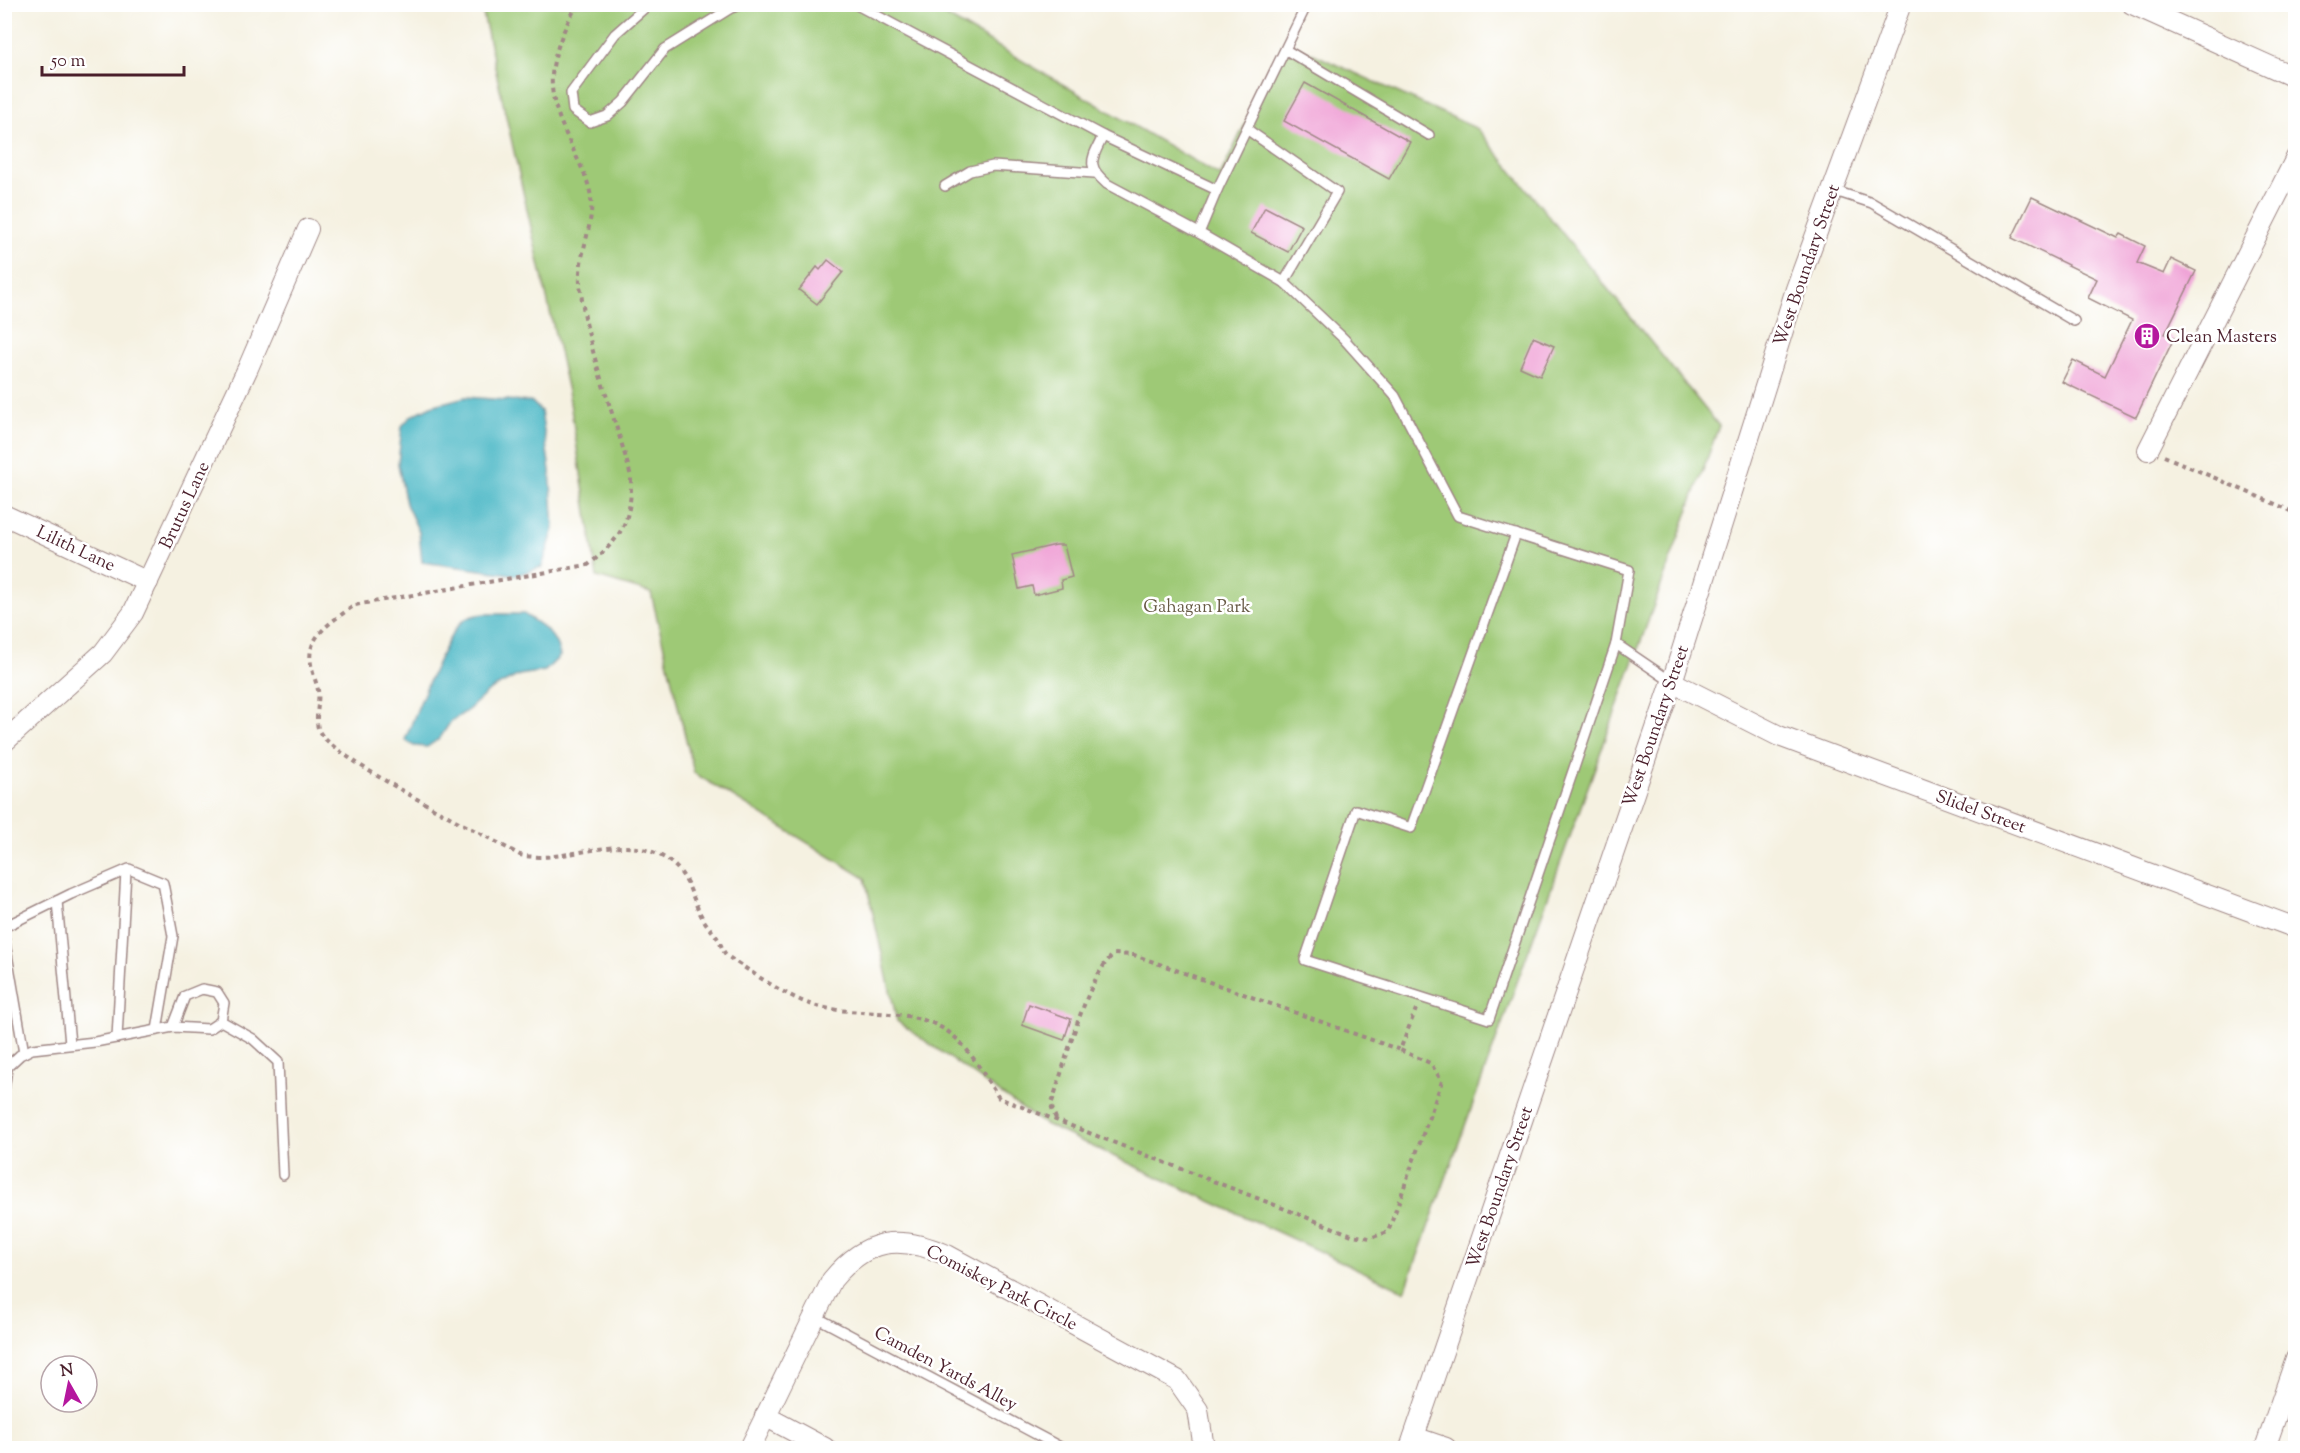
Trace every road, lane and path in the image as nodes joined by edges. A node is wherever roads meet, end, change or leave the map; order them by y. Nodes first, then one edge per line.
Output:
1 (578, 4) edge
2 (649, 4) edge
3 (742, 4) edge
4 (855, 4) edge
5 (1307, 4) edge
6 (1901, 4) edge
7 (2132, 4) edge
8 (1286, 50) junction
9 (2295, 78) edge
10 (1248, 130) junction
11 (1103, 135) junction
12 (1429, 135) dead end
13 (2295, 158) edge
14 (1095, 173) junction
15 (945, 186) dead end
16 (1217, 190) junction
17 (1832, 190) junction
18 (308, 229) dead end
19 (1199, 233) junction
20 (1284, 282) junction
21 (2074, 321) dead end
22 (2148, 450) joint
23 (2295, 513) edge
24 (4, 514) edge
25 (1516, 534) junction
26 (148, 582) junction
27 (1616, 644) junction
28 (1672, 682) junction
29 (4, 742) edge
30 (126, 871) junction
31 (57, 901) junction
32 (4, 927) edge
33 (2295, 928) edge
34 (4, 937) edge
35 (1421, 997) junction
36 (221, 1021) junction
37 (173, 1027) junction
38 (156, 1030) junction
39 (117, 1038) junction
40 (70, 1044) junction
41 (1400, 1050) junction
42 (24, 1053) junction
43 (6, 1070) edge
44 (4, 1089) edge
45 (1056, 1120) junction
46 (283, 1175) dead end
47 (814, 1316) junction
48 (2295, 1359) edge
49 (765, 1416) junction
50 (1412, 1443) edge
51 (750, 1449) edge
52 (825, 1449) edge
53 (1062, 1449) edge
54 (1204, 1449) edge
55 (1446, 1449) edge
56 (2265, 1449) edge

1 - 45 path
2 - 3 lane
4 - 11 lane
5 - 8 lane
6 - 17 street, West Boundary Street
7 - 9 street
8 - 10 lane
8 - 12 lane
10 - 16 lane
10 - 20 lane
11 - 14 lane
11 - 16 lane
13 - 22 street
14 - 15 lane
14 - 19 lane
16 - 19 lane
17 - 21 lane
17 - 28 street, West Boundary Street
18 - 26 street, Brutus Lane
19 - 20 lane
20 - 25 lane
22 - 23 path
24 - 26 street, Lilith Lane
25 - 27 lane
25 - 35 lane
26 - 29 street, Brutus Lane
27 - 28 lane
27 - 35 lane
28 - 33 street, Slidel Street
28 - 50 street, West Boundary Street
30 - 31 lane
30 - 38 lane
30 - 39 lane
31 - 32 lane
31 - 40 lane
34 - 42 lane
35 - 41 path
36 - 37 lane
36 - 37 lane
36 - 46 lane
37 - 38 lane
38 - 39 lane
39 - 40 lane
40 - 42 lane
41 - 45 path
41 - 45 path
42 - 43 lane
43 - 44 lane
47 - 49 street, Comiskey Park Circle
47 - 53 lane, Camden Yards Alley
47 - 54 street, Comiskey Park Circle
48 - 56 street
49 - 51 street, Comiskey Park Circle
49 - 52 street
50 - 55 street

